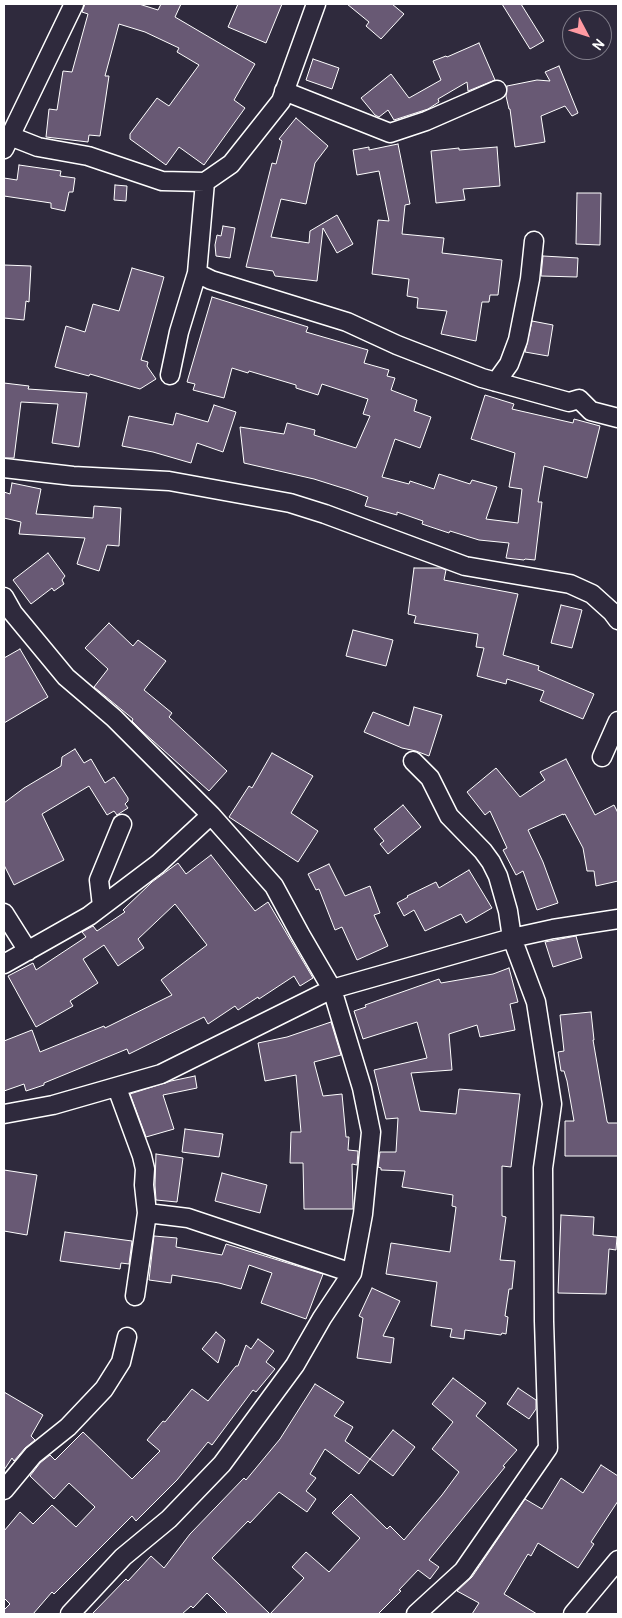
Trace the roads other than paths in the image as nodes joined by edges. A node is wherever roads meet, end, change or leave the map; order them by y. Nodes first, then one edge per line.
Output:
1 (74, 4) edge
2 (316, 4) edge
3 (284, 90) junction
4 (497, 90) dead end
5 (7, 142) edge
6 (205, 182) junction
7 (534, 241) dead end
8 (197, 273) junction
9 (170, 375) dead end
10 (496, 382) junction
11 (618, 418) edge
12 (4, 468) edge
13 (4, 597) edge
14 (9, 617) edge
15 (618, 620) edge
16 (618, 720) edge
17 (602, 757) dead end
18 (413, 762) dead end
19 (211, 815) junction
20 (122, 824) dead end
21 (102, 906) junction
22 (4, 914) edge
23 (618, 919) edge
24 (512, 938) junction
25 (28, 951) junction
26 (4, 964) edge
27 (332, 989) junction
28 (117, 1088) junction
29 (4, 1114) edge
30 (147, 1213) junction
31 (352, 1273) junction
32 (135, 1296) dead end
33 (127, 1337) dead end
34 (4, 1490) edge
35 (618, 1560) edge
36 (70, 1614) edge
37 (416, 1614) edge
38 (573, 1614) edge

1 - 5 street
2 - 3 street
3 - 4 street
3 - 6 street
5 - 6 street
6 - 8 street
7 - 10 street
8 - 9 street
8 - 10 street
10 - 11 street
12 - 15 street
13 - 14 street
14 - 19 street
16 - 17 street
18 - 24 street
19 - 21 street
19 - 27 street
20 - 21 street
21 - 25 street
22 - 25 street
23 - 24 street
24 - 27 street
24 - 37 street
25 - 26 street
27 - 28 street
27 - 31 street
28 - 29 street
28 - 30 street
30 - 31 street
30 - 32 street
31 - 36 street
33 - 34 street
35 - 38 street

